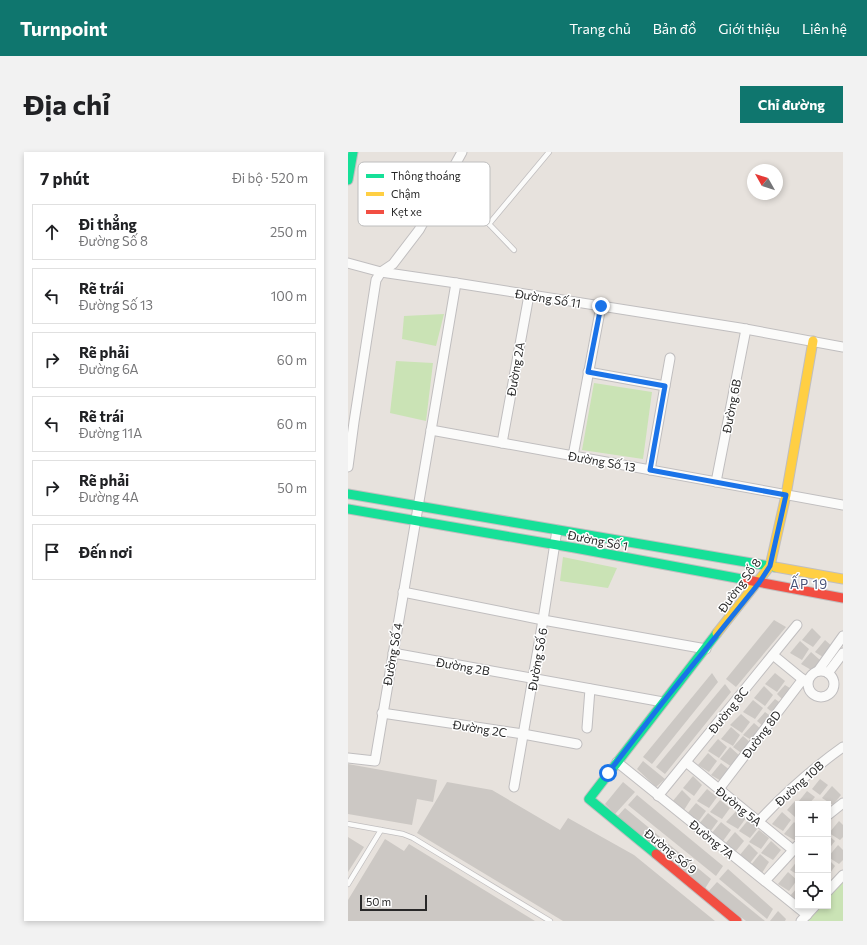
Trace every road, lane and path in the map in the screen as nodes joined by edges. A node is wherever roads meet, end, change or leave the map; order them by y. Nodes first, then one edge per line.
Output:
1 (354, 152) edge
2 (462, 152) edge
3 (549, 152) edge
4 (456, 162) edge
5 (348, 180) edge
6 (490, 223) edge
7 (490, 225) edge
8 (421, 226) edge
9 (514, 250) dead end
10 (348, 263) edge
11 (381, 272) junction
12 (456, 283) junction
13 (528, 295) junction
14 (601, 306) junction
15 (746, 329) junction
16 (813, 341) junction
17 (843, 347) edge
18 (670, 358) dead end
19 (588, 372) junction
20 (665, 386) junction
21 (431, 430) junction
22 (502, 443) junction
23 (572, 456) junction
24 (348, 467) edge
25 (650, 470) junction
26 (716, 482) junction
27 (348, 494) edge
28 (786, 495) junction
29 (843, 505) edge
30 (418, 506) junction
31 (348, 509) edge
32 (415, 520) junction
33 (557, 530) junction
34 (554, 544) junction
35 (770, 566) junction
36 (843, 579) edge
37 (759, 583) junction
38 (403, 592) junction
39 (843, 598) edge
40 (544, 620) junction
41 (797, 625) dead end
42 (843, 636) edge
43 (706, 649) junction
44 (393, 653) junction
45 (843, 653) edge
46 (773, 655) junction
47 (818, 671) junction
48 (835, 677) edge
49 (533, 679) junction
50 (806, 682) junction
51 (590, 689) junction
52 (663, 702) junction
53 (382, 713) junction
54 (587, 728) dead end
55 (523, 734) junction
56 (577, 744) dead end
57 (843, 747) edge
58 (348, 758) edge
59 (617, 762) junction
60 (686, 762) junction
61 (514, 788) dead end
62 (719, 789) junction
63 (658, 796) junction
64 (589, 799) joint
65 (843, 803) edge
66 (831, 813) edge
67 (758, 822) junction
68 (348, 824) edge
69 (381, 830) junction
70 (795, 847) edge
71 (843, 875) edge
72 (765, 881) junction
73 (348, 884) edge
74 (831, 888) edge
75 (812, 909) edge
76 (804, 918) edge
77 (550, 921) edge
78 (737, 921) edge

1 - 5 street
2 - 4 street
3 - 6 lane
7 - 9 lane
8 - 11 street
10 - 11 street, Đường Số 11
11 - 12 street, Đường Số 11
11 - 24 street
12 - 13 street, Đường Số 11
12 - 21 street, Đường Số 4
13 - 14 street, Đường Số 11
13 - 22 street, Đường 2A
14 - 15 street, Đường Số 11
14 - 19 street
15 - 16 street, Đường Số 11
15 - 26 street, Đường 6B
16 - 17 street, Đường Số 11
16 - 28 street, Đường Số 8
18 - 20 street
19 - 20 street
19 - 23 street
20 - 25 street
21 - 22 street, Đường Số 13
21 - 30 street, Đường Số 4
22 - 23 street, Đường Số 13
23 - 25 street, Đường Số 13
25 - 26 street, Đường Số 13
26 - 28 street, Đường Số 13
27 - 30 street, Đường Số 1
28 - 29 street, Đường Số 13
28 - 35 street, Đường Số 8
30 - 32 street, Đường Số 4
30 - 33 street, Đường Số 1
31 - 32 street, Đường Số 1
32 - 34 street, Đường Số 1
32 - 38 street, Đường Số 4
33 - 34 street, Đường Số 6
33 - 35 street, Đường Số 1
34 - 37 street, Đường Số 1
34 - 40 street, Đường Số 6
35 - 36 street, Đường Số 1
35 - 37 street, Đường Số 8
37 - 39 street, Đường Số 1
37 - 43 street, Đường Số 8
38 - 40 street
38 - 44 street, Đường Số 4
40 - 43 street
40 - 49 street, Đường Số 6
41 - 46 street, Đường 8C
42 - 47 street
43 - 52 street, Đường Số 8
44 - 49 street, Đường 2B
44 - 53 street, Đường Số 4
45 - 48 street
46 - 50 street
46 - 60 street, Đường 8C
47 - 48 street
47 - 50 street
48 - 50 street
49 - 51 street, Đường 2B
49 - 55 street, Đường Số 6
50 - 62 street, Đường 8D
51 - 52 street, Đường 2B
51 - 54 street
52 - 59 street, Đường Số 8
53 - 55 street, Đường 2C
53 - 58 street, Đường Số 4
55 - 56 street, Đường 2C
55 - 61 street, Đường Số 6
57 - 67 street, Đường 10B
59 - 63 street, Đường 7A
59 - 64 street, Đường Số 8
60 - 62 street, Đường 5A
60 - 63 street, Đường 8C
62 - 67 street, Đường 5A
63 - 72 street, Đường 7A
64 - 78 street, Đường Số 9
65 - 66 street
67 - 70 street, Đường 5A
68 - 69 lane
69 - 73 lane
69 - 77 lane
70 - 72 street
71 - 74 street
72 - 76 street, Đường 7A
75 - 76 street

